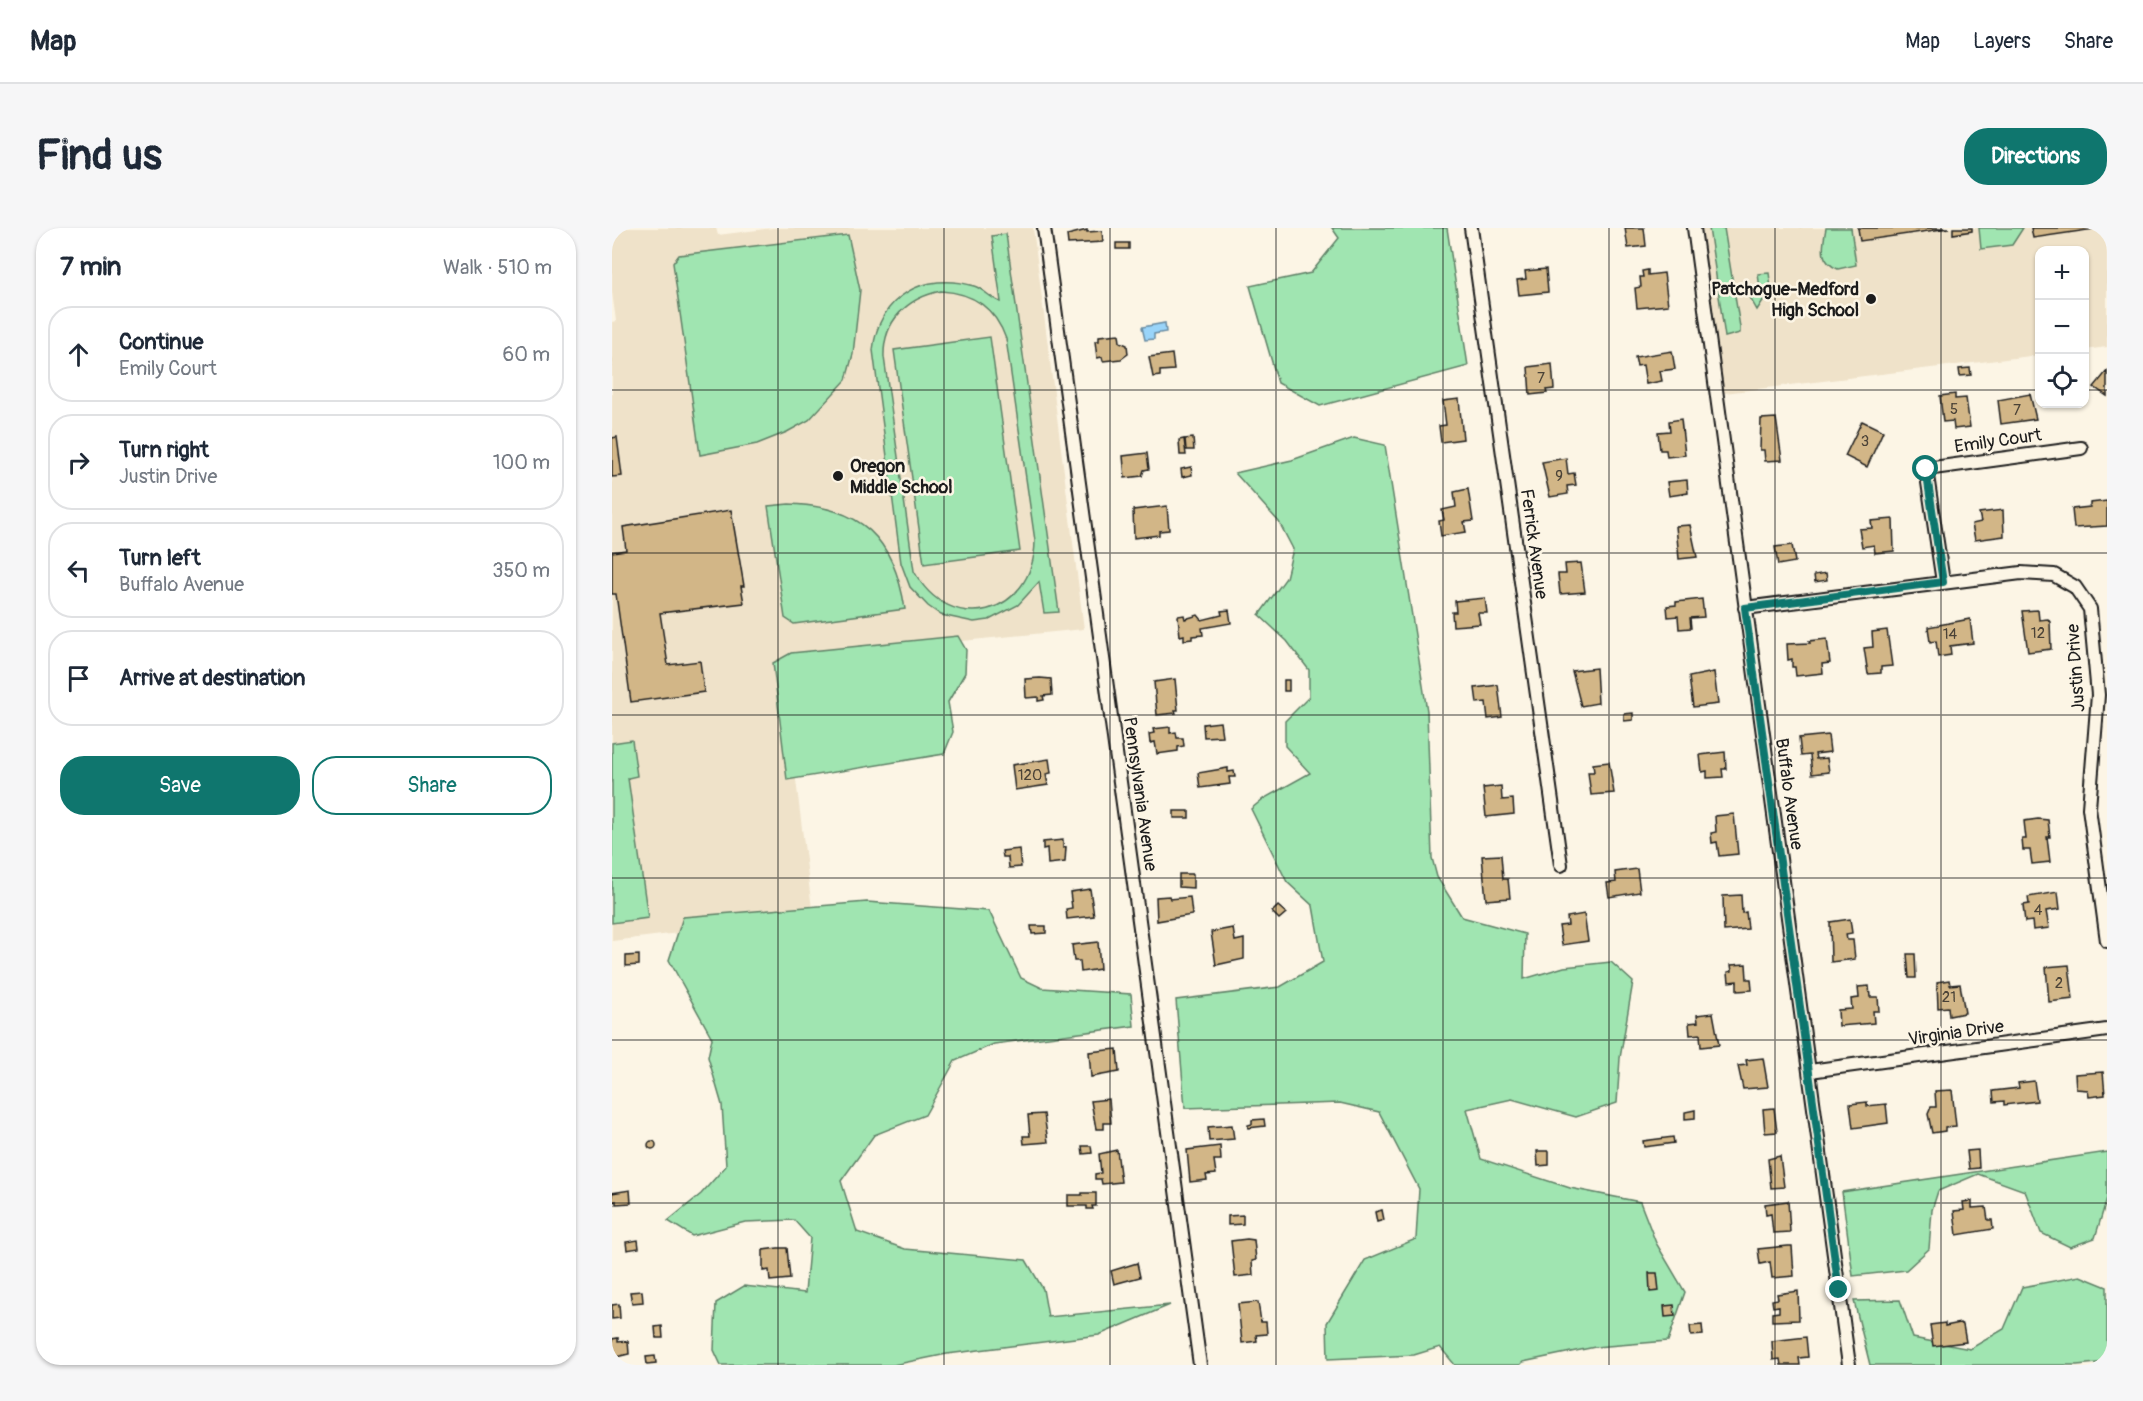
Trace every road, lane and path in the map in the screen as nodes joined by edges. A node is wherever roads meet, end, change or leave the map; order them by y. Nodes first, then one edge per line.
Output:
1 (1044, 228) edge
2 (1471, 228) edge
3 (1694, 228) edge
4 (2081, 448) dead end
5 (1943, 582) junction
6 (1745, 608) junction
7 (1561, 865) dead end
8 (2107, 941) edge
9 (2107, 1030) edge
10 (1810, 1071) junction
11 (1200, 1365) edge
12 (1849, 1365) edge

1 - 11 street, Pennsylvania Avenue
2 - 7 street, Ferrick Avenue
3 - 6 street, Buffalo Avenue
4 - 5 street, Emily Court
5 - 6 street, Justin Drive
5 - 8 street, Justin Drive
6 - 10 street, Buffalo Avenue
9 - 10 street, Virginia Drive
10 - 12 street, Buffalo Avenue

